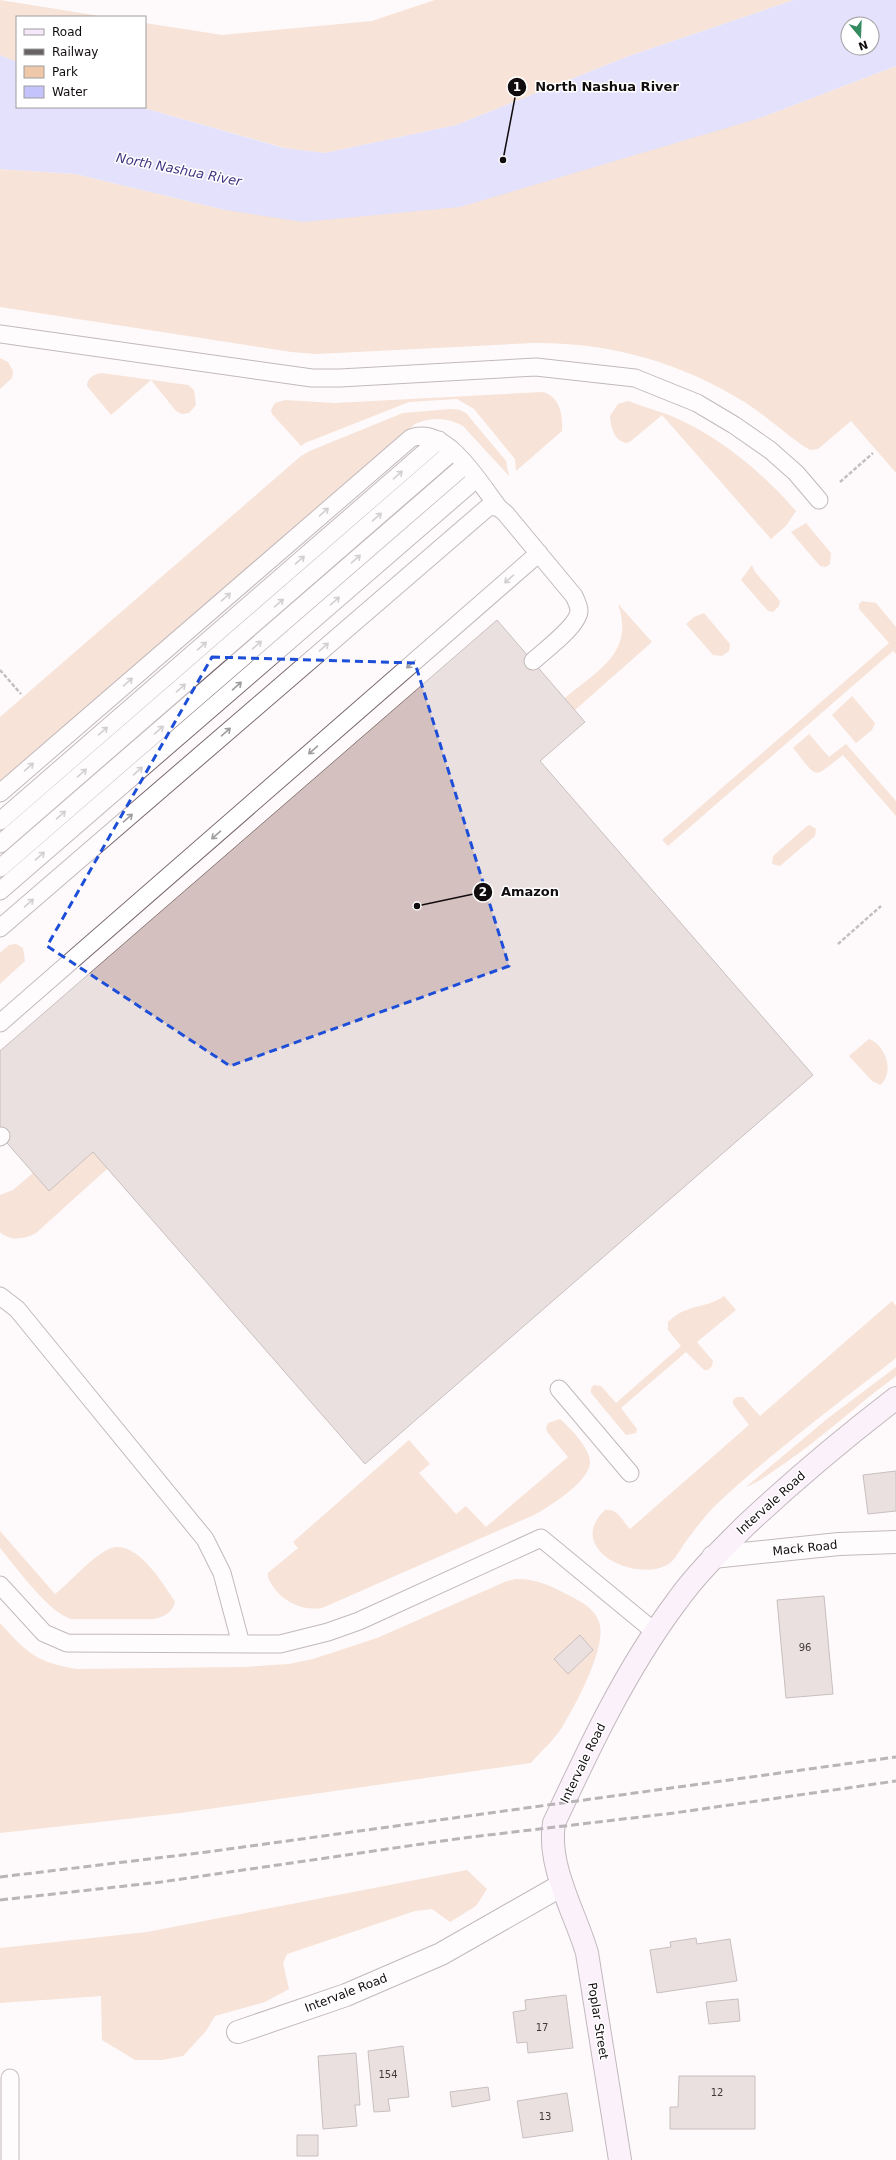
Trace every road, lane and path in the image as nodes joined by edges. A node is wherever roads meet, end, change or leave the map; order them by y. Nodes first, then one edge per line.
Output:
1 (0, 334) edge
2 (439, 440) junction
3 (453, 451) junction
4 (873, 453) dead end
5 (465, 465) junction
6 (476, 479) junction
7 (840, 482) dead end
8 (819, 500) dead end
9 (499, 508) junction
10 (539, 553) junction
11 (533, 661) dead end
12 (0, 670) edge
13 (21, 694) dead end
14 (0, 793) edge
15 (0, 821) edge
16 (0, 844) edge
17 (0, 868) edge
18 (0, 891) edge
19 (882, 906) dead end
20 (0, 928) edge
21 (838, 944) dead end
22 (0, 1023) edge
23 (0, 1296) edge
24 (559, 1389) dead end
25 (896, 1398) edge
26 (630, 1473) dead end
27 (896, 1542) edge
28 (713, 1557) junction
29 (0, 1585) edge
30 (655, 1632) junction
31 (241, 1644) junction
32 (562, 1885) junction
33 (238, 2032) dead end
34 (10, 2078) dead end
35 (10, 2160) edge
36 (620, 2160) edge

1 - 8 lane
2 - 3 lane
14 -> 2 lane
15 -> 2 lane
3 - 5 lane
16 -> 3 lane
4 - 7 path
5 - 6 lane
17 -> 5 lane
6 - 9 lane
18 -> 6 lane
9 - 10 lane
20 -> 9 lane
10 - 11 lane
10 -> 22 lane
12 - 13 path
19 - 21 path
23 - 31 lane
24 - 26 lane
25 - 28 main road, Intervale Road
27 - 28 street, Mack Road
28 - 30 main road, Intervale Road
29 - 31 lane
30 - 31 lane
30 - 32 main road, Intervale Road
32 - 33 street, Intervale Road
32 - 36 main road, Poplar Street
34 - 35 lane

